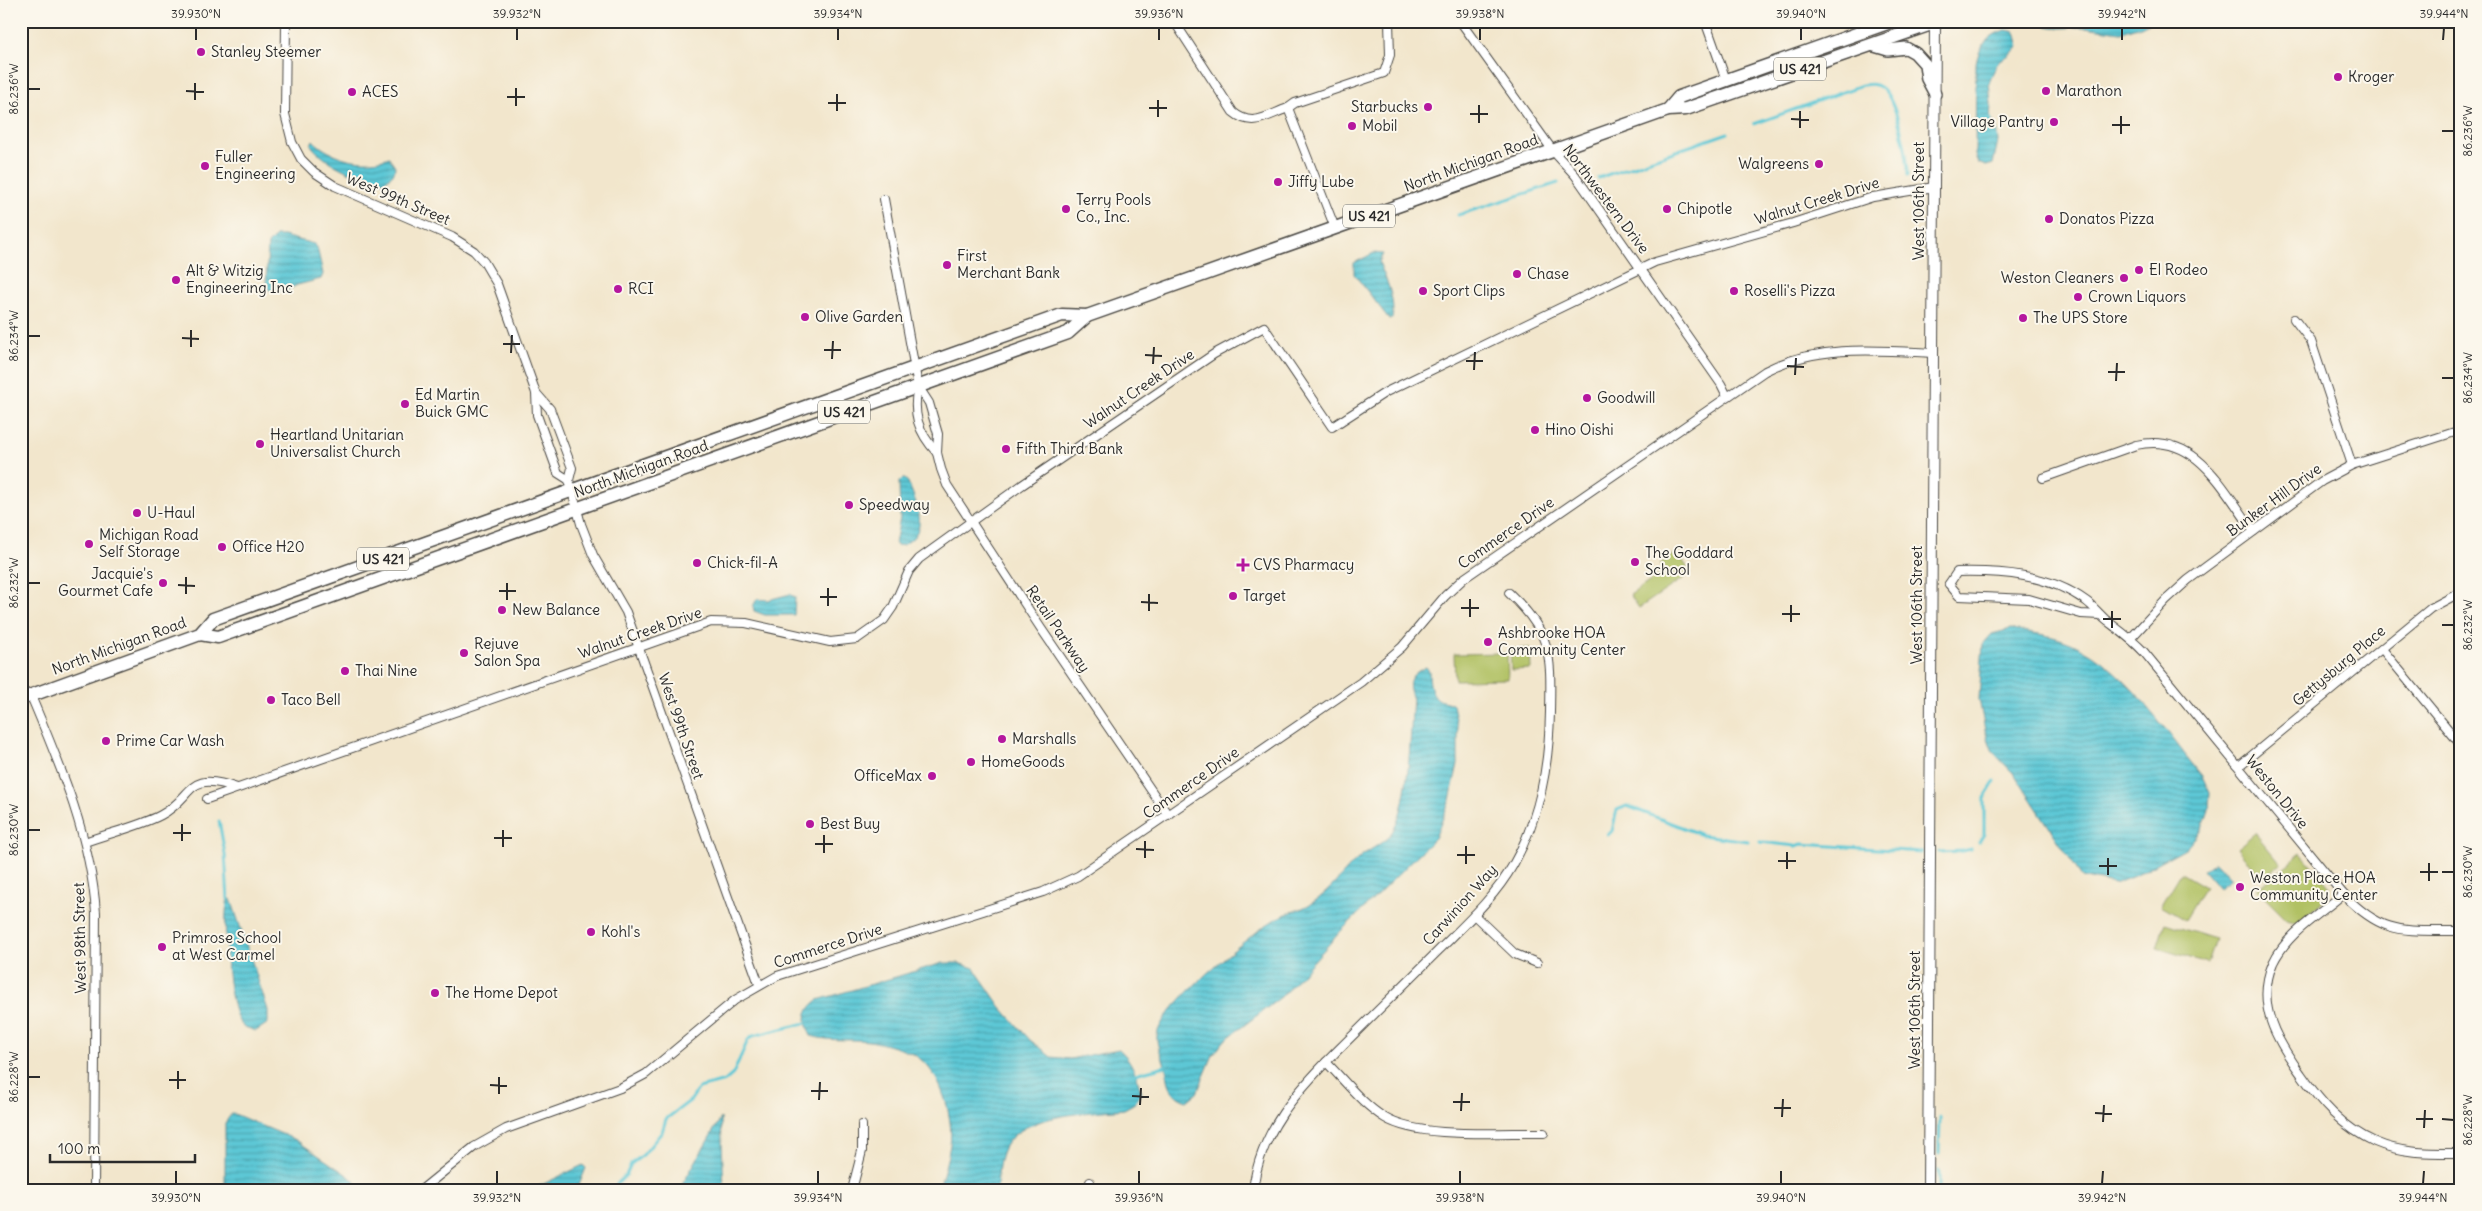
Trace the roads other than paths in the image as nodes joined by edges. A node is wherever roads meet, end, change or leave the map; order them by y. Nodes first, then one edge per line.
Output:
1 (286, 21) edge
2 (1174, 21) edge
3 (1389, 21) edge
4 (1460, 21) edge
5 (1705, 21) edge
6 (1893, 21) edge
7 (1937, 22) edge
8 (1871, 45) junction
9 (1726, 80) junction
10 (1935, 94) junction
11 (1288, 108) junction
12 (1668, 110) junction
13 (1553, 151) junction
14 (1934, 187) junction
15 (884, 199) dead end
16 (1335, 228) junction
17 (1641, 268) junction
18 (1087, 316) junction
19 (2294, 319) dead end
20 (1934, 353) junction
21 (914, 368) junction
22 (918, 386) junction
23 (536, 393) junction
24 (1727, 396) junction
25 (2461, 430) edge
26 (937, 453) junction
27 (2352, 465) junction
28 (2042, 478) dead end
29 (570, 486) junction
30 (577, 510) junction
31 (970, 522) junction
32 (2254, 531) junction
33 (1932, 584) junction
34 (1948, 584) junction
35 (2461, 592) edge
36 (1509, 593) dead end
37 (2100, 615) junction
38 (200, 634) junction
39 (2131, 638) junction
40 (639, 646) junction
41 (2382, 649) junction
42 (26, 697) edge
43 (2461, 745) edge
44 (2239, 766) junction
45 (237, 788) junction
46 (207, 799) dead end
47 (1168, 815) junction
48 (85, 842) junction
49 (2342, 894) junction
50 (1474, 915) junction
51 (2461, 931) edge
52 (1537, 963) dead end
53 (759, 984) junction
54 (1326, 1062) junction
55 (862, 1125) dead end
56 (1544, 1133) dead end
57 (2461, 1154) edge
58 (94, 1190) edge
59 (421, 1190) edge
60 (852, 1190) edge
61 (1253, 1190) edge
62 (1928, 1190) edge

1 - 23 street, West 99th Street
2 - 11 street
3 - 11 street
4 - 13 street, Northwestern Drive
5 - 9 street
6 - 9 main road, North Michigan Road / US 421
7 - 8 main road, North Michigan Road / US 421
7 - 10 street, West 106th Street
8 - 10 main road
8 - 12 main road, North Michigan Road / US 421
9 - 12 main road, North Michigan Road / US 421
10 - 14 street, West 106th Street
11 - 16 street
12 - 13 main road, North Michigan Road / US 421
13 - 16 main road, North Michigan Road / US 421
13 - 17 street, Northwestern Drive
14 - 17 street, Walnut Creek Drive
14 - 20 street, West 106th Street
15 - 21 street, Retail Parkway
16 - 18 main road, North Michigan Road / US 421
17 - 24 street, Northwestern Drive
17 - 31 street, Walnut Creek Drive
18 - 21 main road, North Michigan Road / US 421
18 - 22 main road, North Michigan Road / US 421
19 - 27 street
20 - 24 street, Commerce Drive
20 - 33 street, West 106th Street
21 - 22 street, Retail Parkway
21 - 29 main road, North Michigan Road / US 421
22 - 26 street, Retail Parkway
22 - 26 street, Retail Parkway
22 - 30 main road, North Michigan Road / US 421
23 - 29 street, West 99th Street
23 - 29 street, West 99th Street
24 - 47 street, Commerce Drive
25 - 27 street, Bunker Hill Drive
26 - 31 street, Retail Parkway
27 - 32 street, Bunker Hill Drive
28 - 32 street
29 - 30 street, West 99th Street
29 - 38 main road, North Michigan Road / US 421
30 - 38 main road, North Michigan Road / US 421
30 - 40 street, West 99th Street
31 - 40 street, Walnut Creek Drive
31 - 47 street, Retail Parkway
32 - 39 street, Bunker Hill Drive
33 - 34 street
33 - 62 street, West 106th Street
34 - 37 street
34 - 37 street, Weston Drive
35 - 41 street, Gettysburg Place
36 - 50 street, Carwinion Way
37 - 39 street, Weston Drive
38 - 42 main road, North Michigan Road / US 421
39 - 44 street, Weston Drive
40 - 45 street, Walnut Creek Drive
40 - 53 street, West 99th Street
41 - 43 street
41 - 44 street, Gettysburg Place
42 - 48 street, West 98th Street
44 - 49 street, Weston Drive
45 - 46 street, Walnut Creek Drive
45 - 48 street
47 - 53 street, Commerce Drive
48 - 58 street, West 98th Street
49 - 51 street, Weston Drive
49 - 57 street
50 - 52 street
50 - 54 street, Carwinion Way
53 - 59 street, Commerce Drive
54 - 56 street
54 - 61 street, Carwinion Way
55 - 60 street

